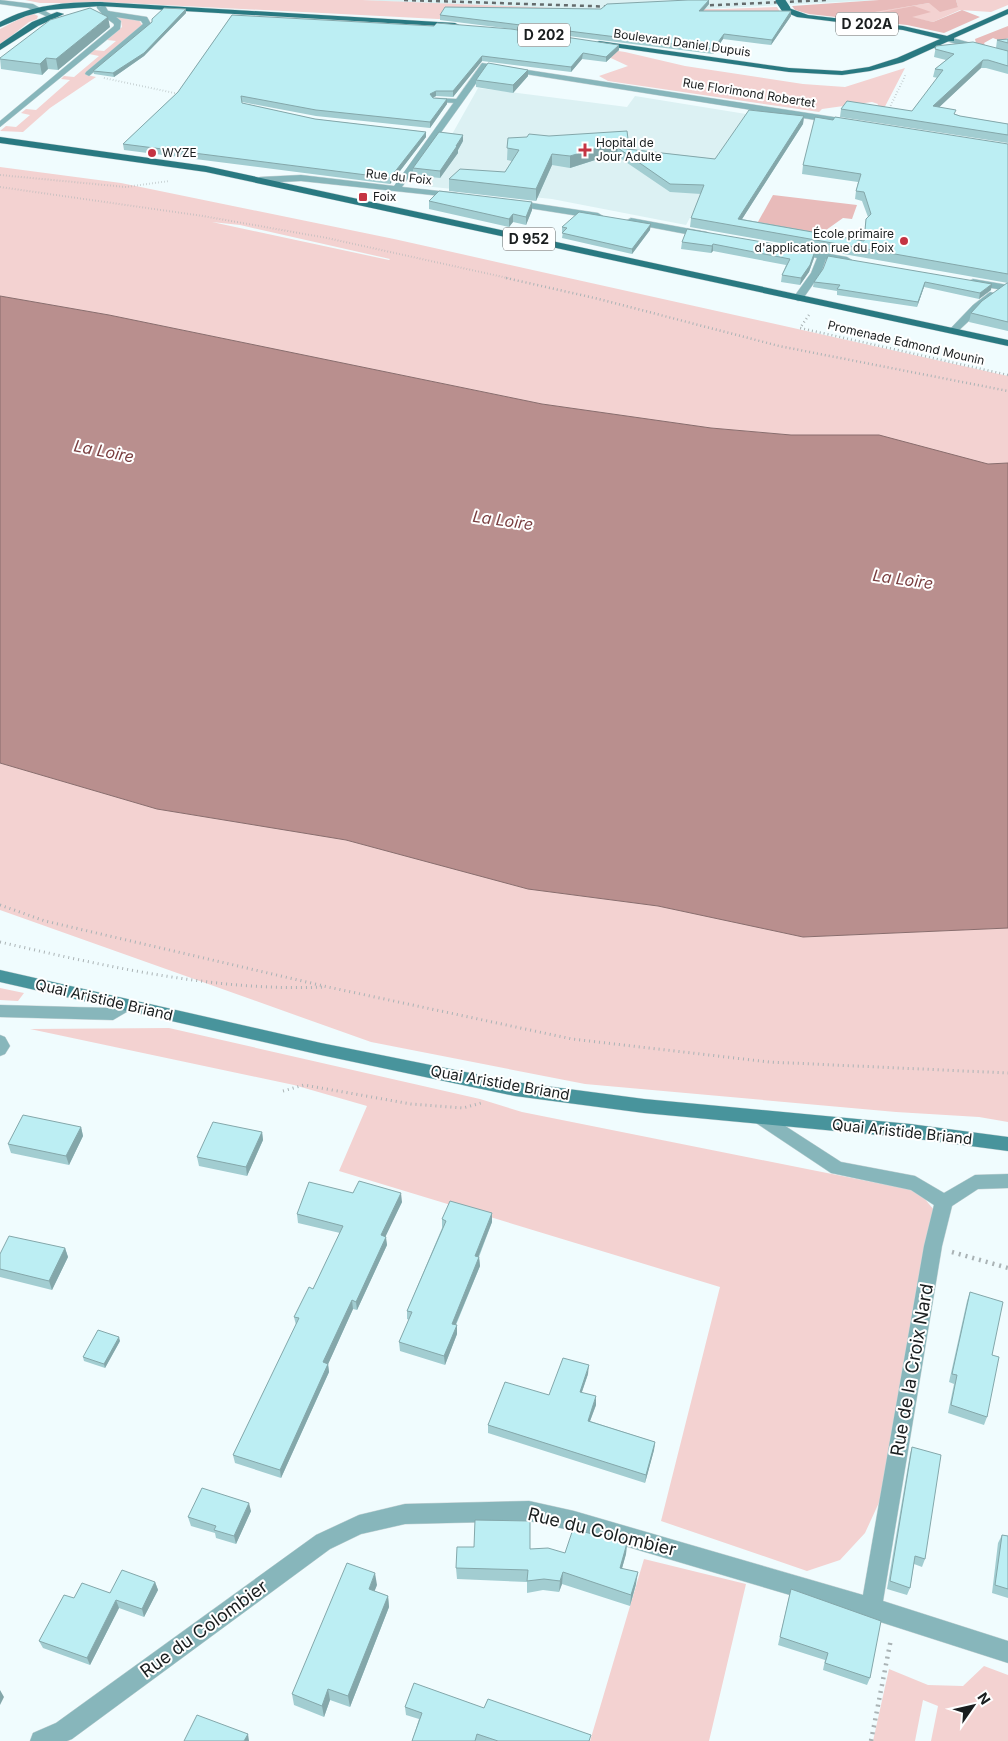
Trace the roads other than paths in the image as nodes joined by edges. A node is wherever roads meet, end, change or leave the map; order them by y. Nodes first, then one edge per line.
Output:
1 (780, 0) edge
2 (0, 2) edge
3 (102, 8) junction
4 (40, 10) junction
5 (1008, 11) edge
6 (50, 16) junction
7 (1008, 21) edge
8 (0, 25) edge
9 (465, 26) edge
10 (949, 39) junction
11 (594, 42) edge
12 (0, 48) edge
13 (1008, 56) edge
14 (89, 74) road end
15 (436, 100) edge
16 (457, 101) junction
17 (862, 124) edge
18 (0, 125) edge
19 (420, 132) edge
20 (435, 133) junction
21 (0, 140) edge
22 (260, 180) junction
23 (396, 189) junction
24 (464, 197) edge
25 (503, 202) edge
26 (720, 237) edge
27 (786, 249) edge
28 (823, 255) junction
29 (861, 262) edge
30 (966, 281) edge
31 (1006, 288) edge
32 (798, 298) junction
33 (953, 331) junction
34 (1008, 343) edge
35 (0, 976) edge
36 (124, 1006) junction
37 (0, 1011) edge
38 (0, 1041) edge
39 (0, 1050) edge
40 (762, 1118) junction
41 (1008, 1144) edge
42 (1008, 1181) edge
43 (944, 1202) junction
44 (871, 1608) junction
45 (1008, 1652) edge
46 (41, 1741) edge

1 - 10 main road, D 202A, bridge
2 - 4 street
3 - 4 main road
3 - 6 main road
3 - 9 main road
3 - 14 street
3 - 18 lane
4 - 6 street
4 - 8 main road
5 - 10 main road, Boulevard Daniel Dupuis
6 - 12 main road
7 - 10 main road
10 - 11 main road, Boulevard Daniel Dupuis
10 - 13 street
15 - 16 lane
16 - 17 street, Rue Florimond Robertet
16 - 20 street
19 - 20 street
20 - 23 street
21 - 22 main road, D 952
22 - 23 street, Rue du Foix
22 - 32 main road, D 952
23 - 24 street, Rue du Foix
25 - 26 street
27 - 28 street
28 - 29 street
28 - 32 street
30 - 31 street
31 - 33 lane
32 - 33 main road, D 952
33 - 34 main road, D 952
35 - 36 main road, Quai Aristide Briand
36 - 37 street
36 - 40 main road, Quai Aristide Briand
38 - 39 lane
40 - 41 main road, Quai Aristide Briand
40 - 43 street
42 - 43 street
43 - 44 street, Rue de la Croix Nard
44 - 45 street, Rue du Colombier
44 - 46 street, Rue du Colombier

